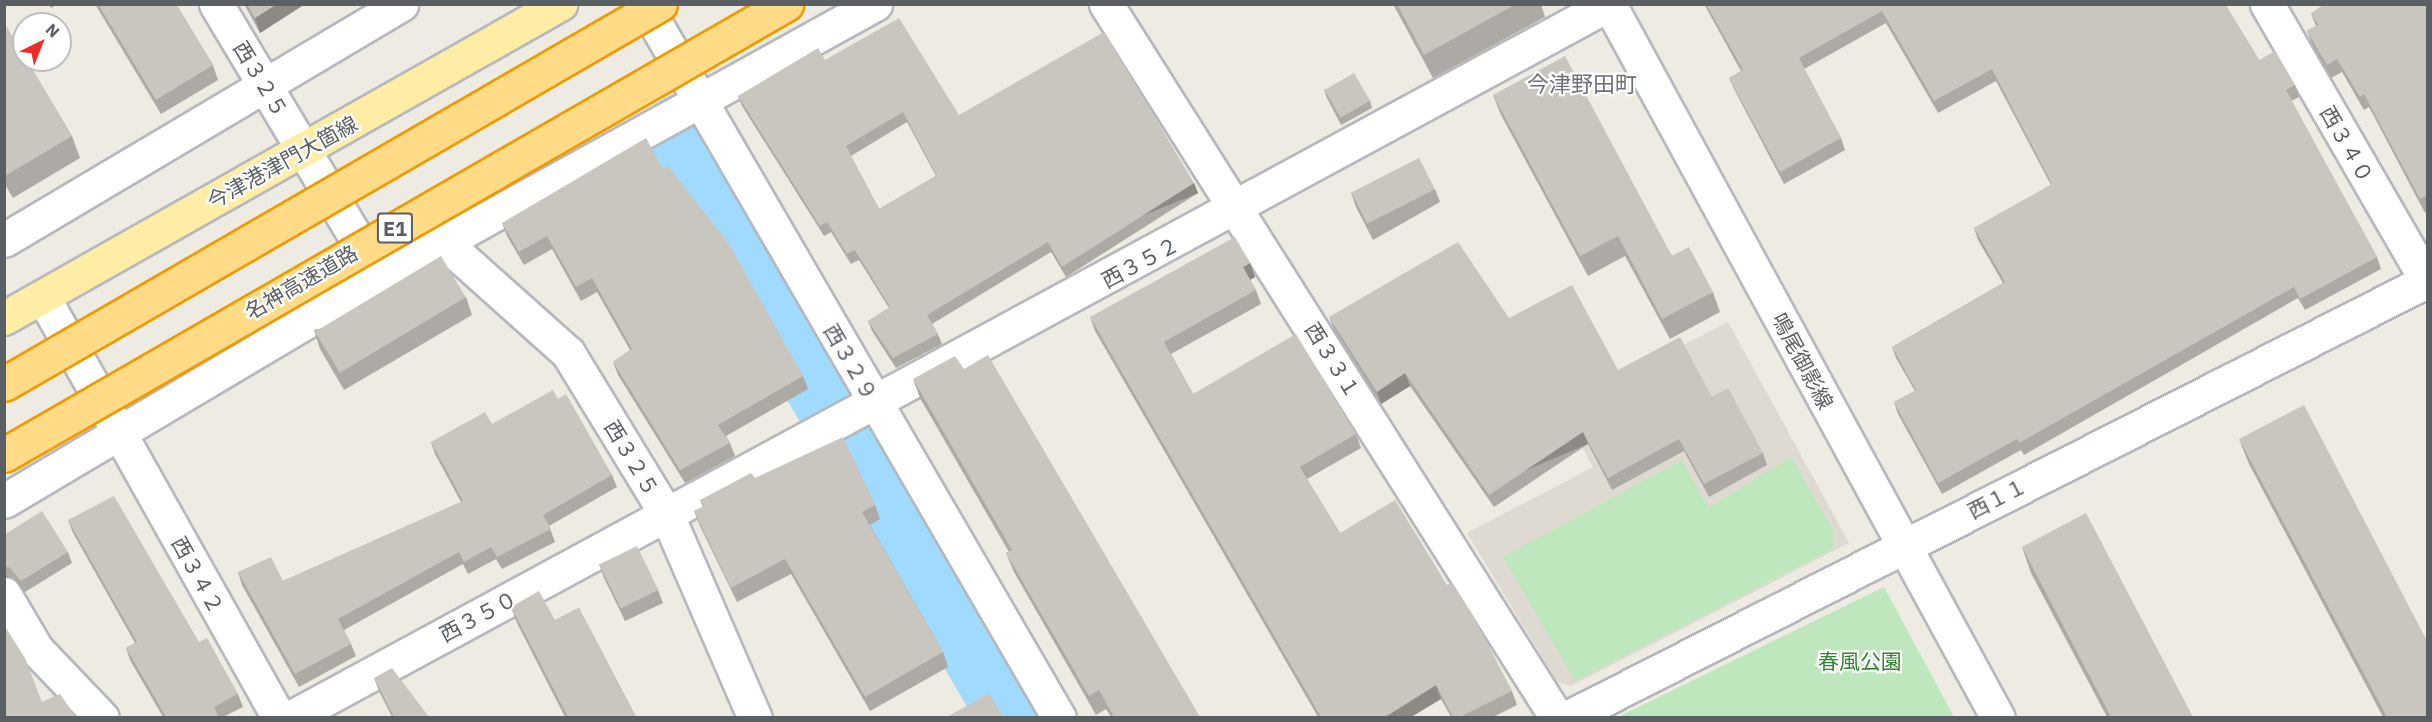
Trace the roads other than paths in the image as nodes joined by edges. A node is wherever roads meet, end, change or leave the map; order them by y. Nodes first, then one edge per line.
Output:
1 (216, 4) edge
2 (401, 4) edge
3 (560, 4) edge
4 (644, 4) edge
5 (660, 4) edge
6 (786, 4) edge
7 (875, 4) edge
8 (1106, 4) edge
9 (2267, 4) edge
10 (1609, 5) edge
11 (265, 86) junction
12 (698, 98) junction
13 (305, 150) junction
14 (1238, 209) junction
15 (4, 240) edge
16 (445, 243) junction
17 (379, 278) junction
18 (2427, 281) edge
19 (43, 297) junction
20 (4, 318) edge
21 (4, 384) edge
22 (873, 404) junction
23 (122, 430) junction
24 (4, 454) edge
25 (4, 501) edge
26 (667, 515) junction
27 (1903, 545) junction
28 (4, 594) edge
29 (102, 717) edge
30 (279, 717) edge
31 (290, 717) edge
32 (755, 717) edge
33 (1059, 717) edge
34 (1557, 717) edge
35 (1567, 717) edge
36 (1998, 717) edge

1 - 11 street, 西３２５
2 - 11 street
3 - 13 main road, 今津港津門大箇線
4 - 12 street, 西３２９
5 - 21 highway, bridge
6 - 24 highway, 名神高速道路 / E1, bridge
7 - 12 street
8 - 14 street, 西３３１
9 - 18 street, 西３４０
10 - 14 street, 西３５２
10 - 27 street, 鳴尾御影線
11 - 13 street, 西３２５
11 - 15 street
12 - 16 street
12 - 22 street, 西３２９
13 - 17 street, 西３２５
13 - 19 main road, 今津港津門大箇線
14 - 22 street, 西３５２
14 - 34 street, 西３３１
16 - 17 street
16 - 26 street, 西３２５
17 - 23 street
18 - 27 street, 西１１
19 - 20 main road, 今津港津門大箇線
19 - 23 street, 西３４２
22 - 26 street, 西３５２
22 - 33 street, 西３２９
23 - 25 street
23 - 30 street, 西３４２
26 - 31 street, 西３５０
26 - 32 street, 西３２５
27 - 35 street, 西１１
27 - 36 street, 鳴尾御影線
28 - 29 street

